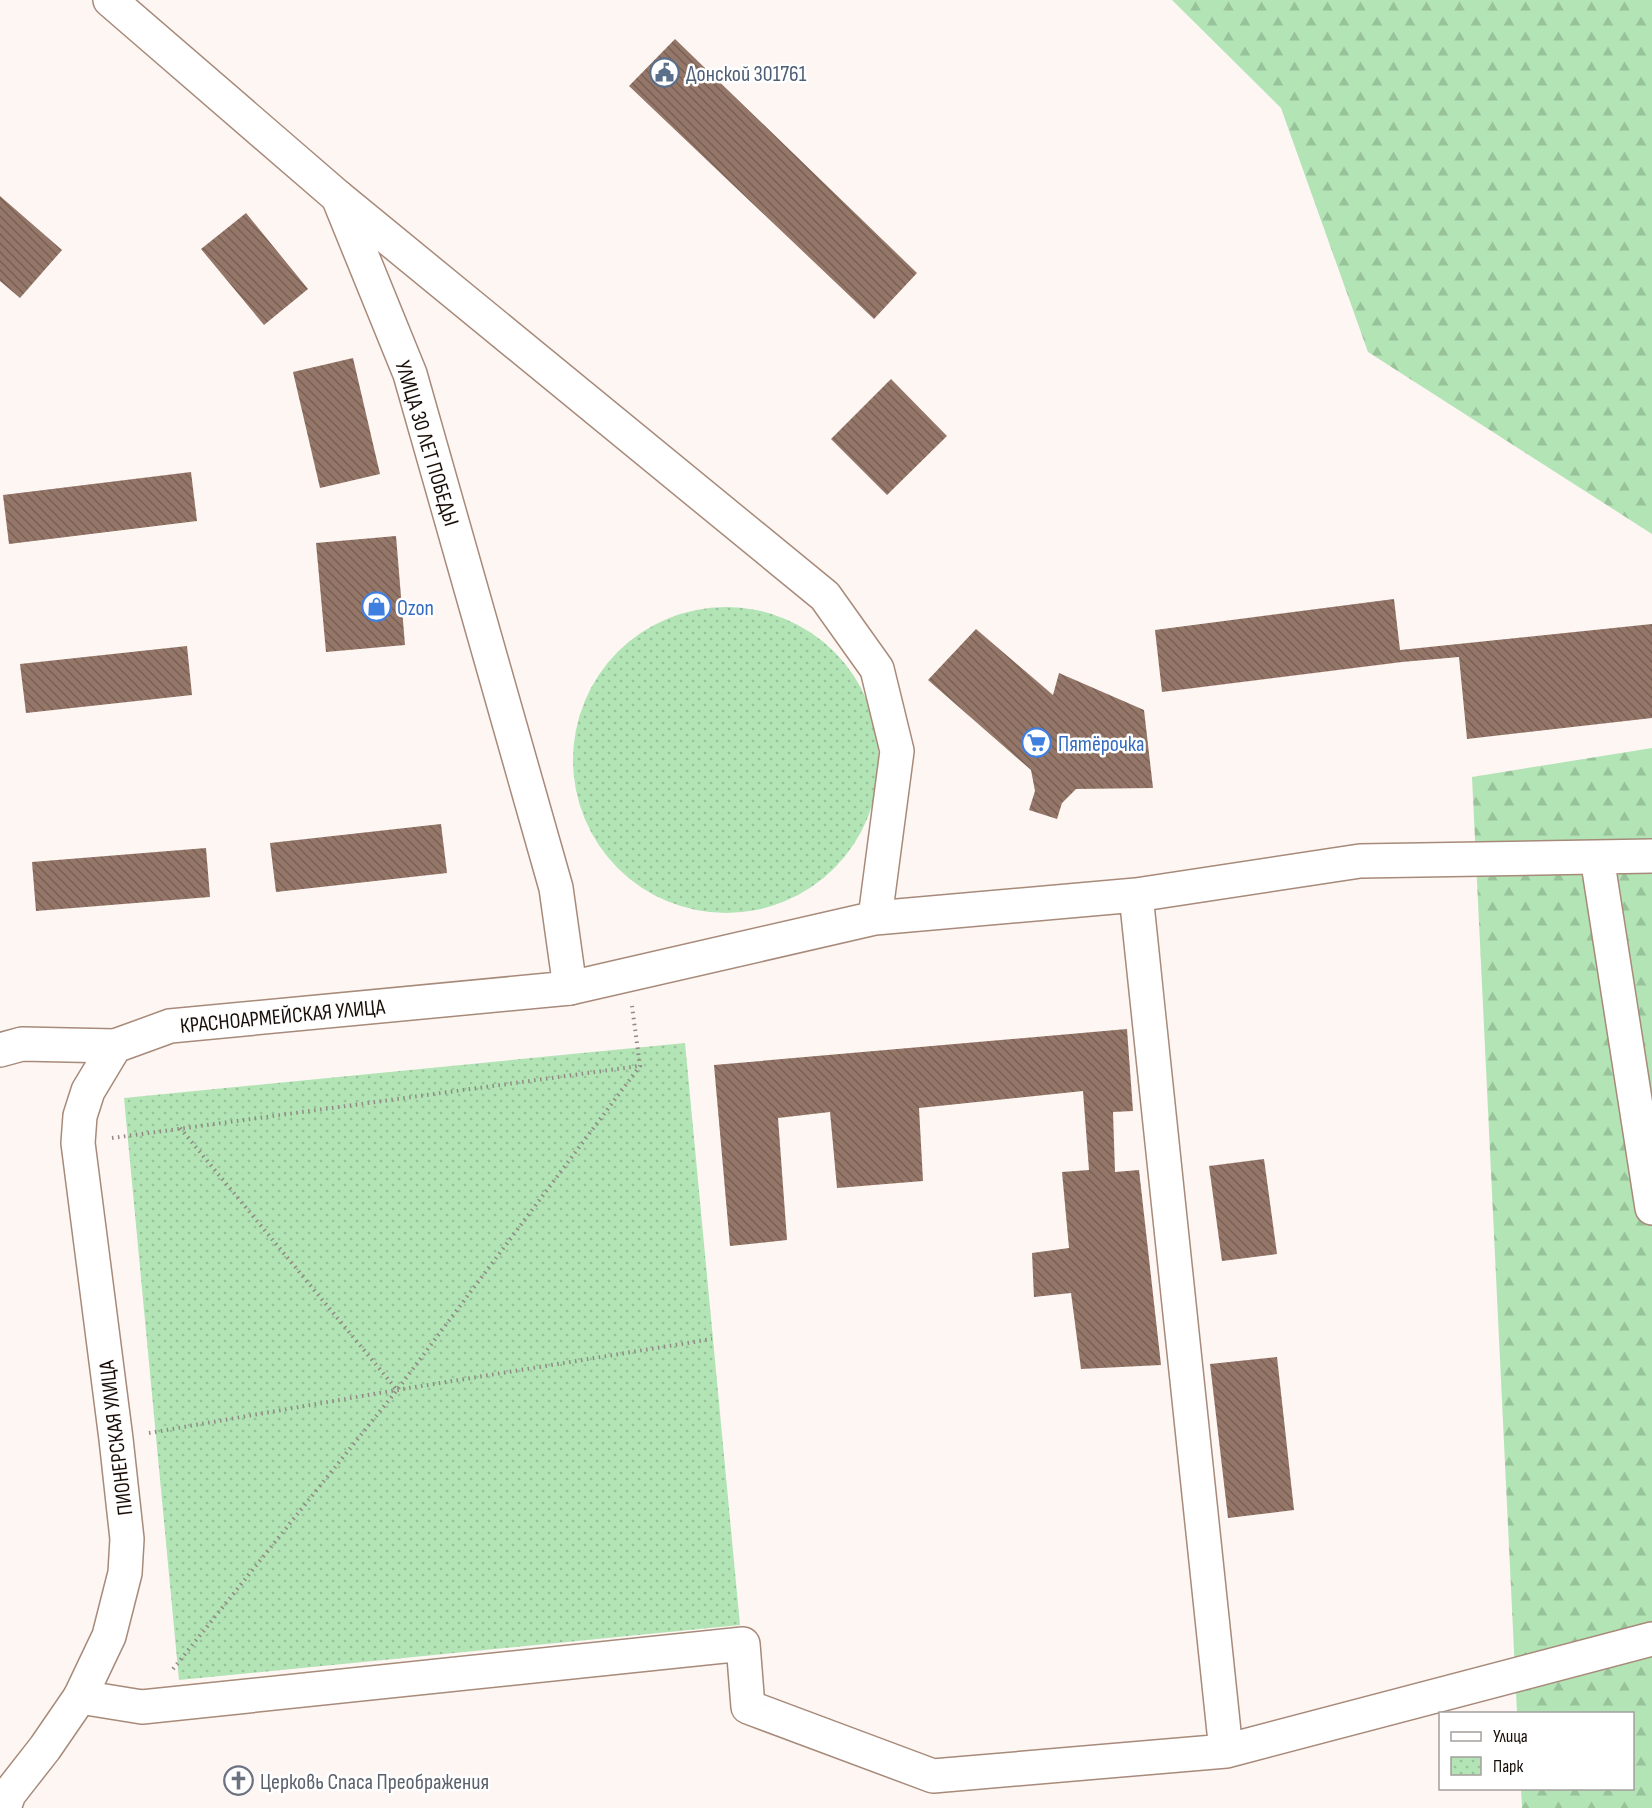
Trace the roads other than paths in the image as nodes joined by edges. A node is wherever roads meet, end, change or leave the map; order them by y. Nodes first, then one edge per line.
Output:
1 (110, 0) edge
2 (338, 197) junction
3 (1652, 856) edge
4 (1597, 857) junction
5 (1136, 894) junction
6 (876, 918) junction
7 (570, 988) junction
8 (7, 1042) edge
9 (115, 1046) junction
10 (1652, 1208) edge
11 (1652, 1639) edge
12 (80, 1697) junction
13 (1226, 1751) junction
14 (4, 1808) edge

1 - 2 main road, УЛИЦА 30 ЛЕТ ПОБЕДЫ
2 - 6 main road
2 - 7 main road, УЛИЦА 30 ЛЕТ ПОБЕДЫ
3 - 4 main road, КРАСНОАРМЕЙСКАЯ УЛИЦА
4 - 5 main road, КРАСНОАРМЕЙСКАЯ УЛИЦА
4 - 10 main road
5 - 6 main road, КРАСНОАРМЕЙСКАЯ УЛИЦА
5 - 13 main road
6 - 7 main road, КРАСНОАРМЕЙСКАЯ УЛИЦА
7 - 9 main road, КРАСНОАРМЕЙСКАЯ УЛИЦА
8 - 9 main road, КРАСНОАРМЕЙСКАЯ УЛИЦА
9 - 12 main road, ПИОНЕРСКАЯ УЛИЦА
11 - 13 main road
12 - 13 main road
12 - 14 main road, ПИОНЕРСКАЯ УЛИЦА

